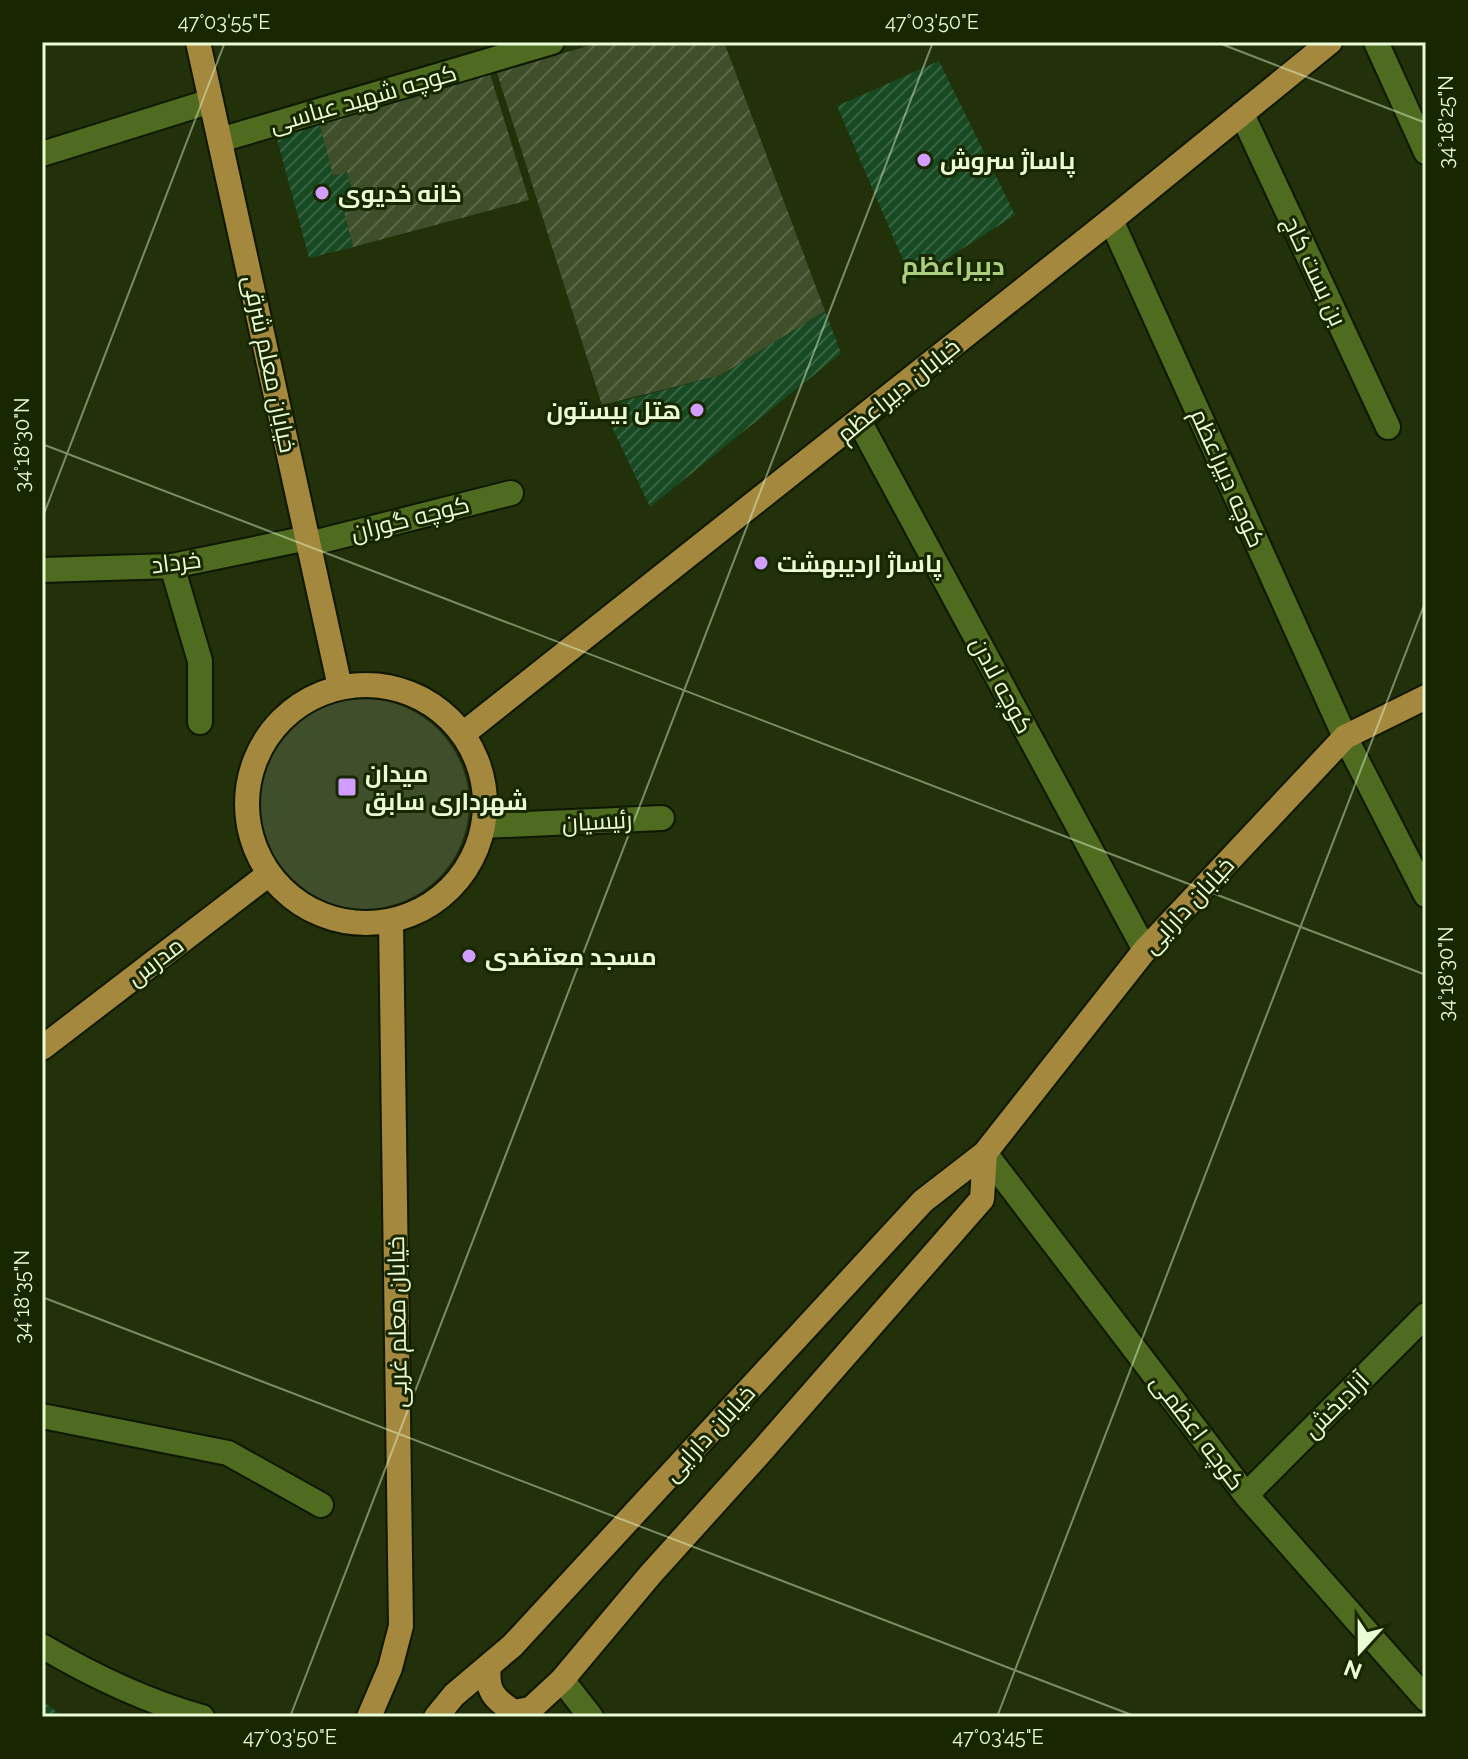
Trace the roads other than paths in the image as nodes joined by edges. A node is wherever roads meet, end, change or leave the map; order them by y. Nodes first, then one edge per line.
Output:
1 (198, 42) edge
2 (552, 42) edge
3 (1330, 42) edge
4 (1376, 42) edge
5 (211, 101) junction
6 (1242, 114) junction
7 (220, 140) junction
8 (1426, 152) edge
9 (42, 154) edge
10 (1111, 220) junction
11 (859, 421) junction
12 (1388, 427) dead end
13 (511, 493) dead end
14 (308, 541) junction
15 (172, 566) junction
16 (42, 570) edge
17 (340, 687) junction
18 (1426, 697) edge
19 (200, 722) dead end
20 (463, 734) junction
21 (1345, 737) junction
22 (662, 818) dead end
23 (483, 826) junction
24 (269, 874) junction
25 (1426, 895) edge
26 (391, 921) junction
27 (1145, 950) junction
28 (42, 1048) edge
29 (985, 1153) junction
30 (1426, 1315) edge
31 (42, 1416) edge
32 (1246, 1495) junction
33 (321, 1505) dead end
34 (42, 1646) edge
35 (489, 1666) junction
36 (562, 1680) junction
37 (1426, 1699) edge
38 (526, 1713) edge
39 (202, 1717) edge
40 (369, 1717) edge
41 (436, 1717) edge
42 (591, 1717) edge

1 - 5 main road, خیابان معلم شرقی
2 - 7 street, کوچه شهید عباسی
3 - 6 main road, خیابان دبیراعظم
4 - 8 street
5 - 7 main road, خیابان معلم شرقی
5 - 9 street
6 - 10 main road, خیابان دبیراعظم
6 - 12 street, بن بست کاج
7 - 14 main road, خیابان معلم شرقی
10 - 11 main road, خیابان دبیراعظم
10 - 21 street, کوچه دبیراعظم
11 - 20 main road, خیابان دبیراعظم
11 - 27 street, کوچه لادن
13 - 14 street, کوچه گوران
14 - 15 street, خرداد
14 - 17 main road, خیابان معلم شرقی
15 - 16 street, خرداد
15 - 19 street
17 - 20 main road
17 - 24 main road
18 - 21 main road, خیابان دارایی
20 - 23 main road
21 - 25 street, کوچه دبیراعظم
21 - 27 main road, خیابان دارایی
22 - 23 street, رئیسیان
23 - 26 main road
24 - 26 main road
24 - 28 main road, مدرس
26 - 40 main road, خیابان معلم غربی
27 - 29 main road, خیابان دارایی
29 - 32 street, کوچه اعظمی
29 - 35 main road, خیابان دارایی
29 - 36 main road, خیابان دارایی
30 - 32 street, آزادبخش
31 - 33 street
32 - 37 street, کوچه اعظمی
34 - 39 street
35 - 38 main road
35 - 41 main road, خیابان دارایی
36 - 38 main road, خیابان دارایی
36 - 42 street

